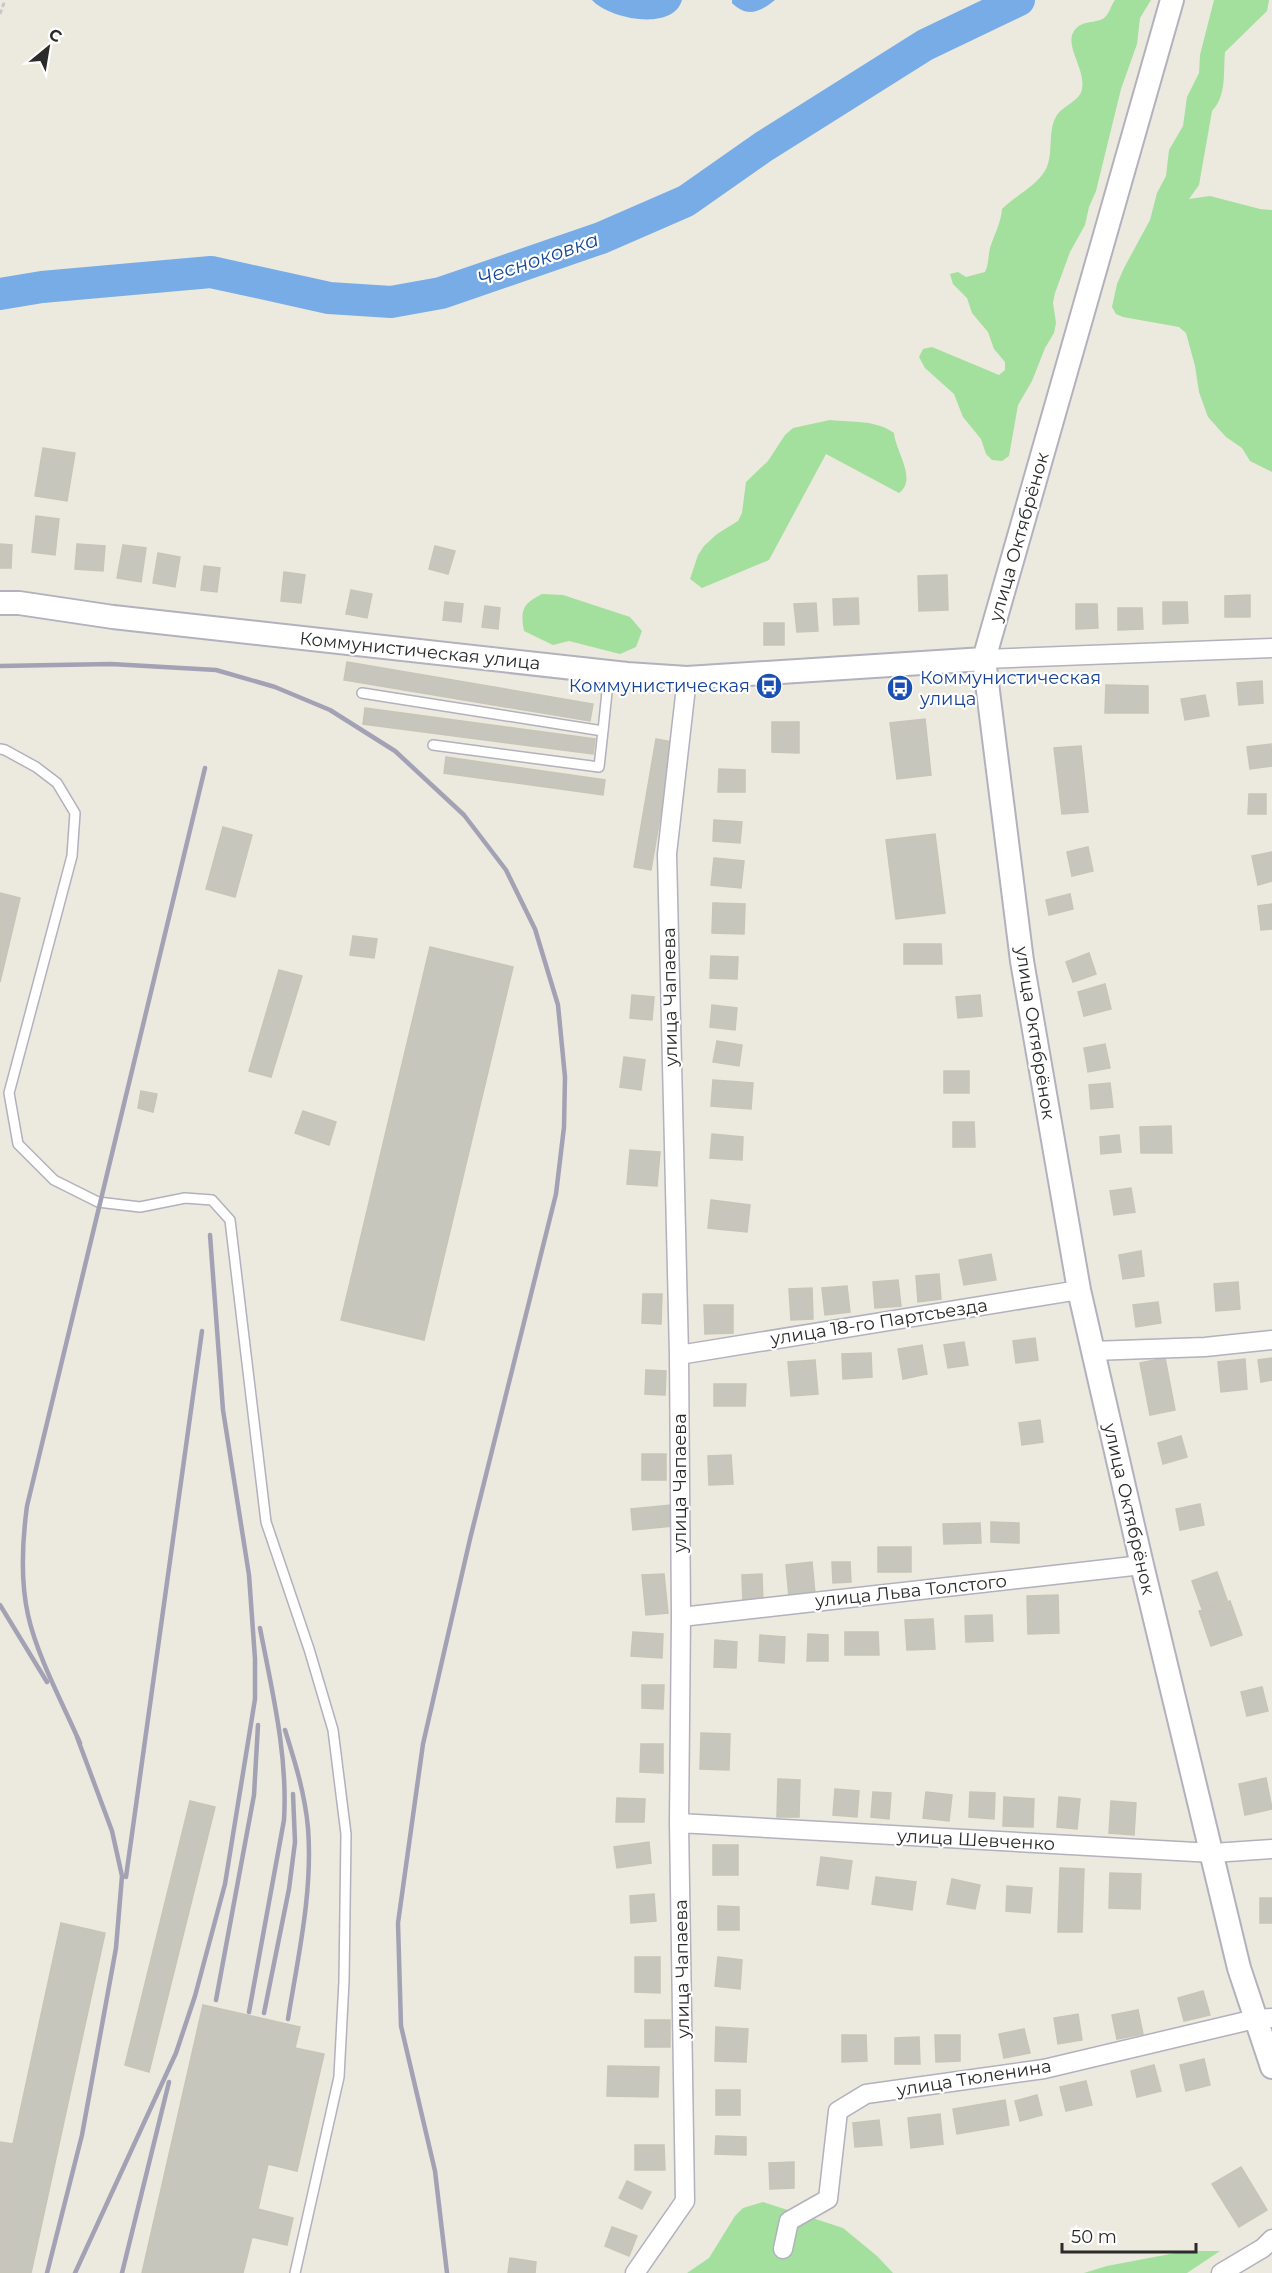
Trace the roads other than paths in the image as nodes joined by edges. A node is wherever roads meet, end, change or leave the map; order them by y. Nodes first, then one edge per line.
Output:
1 (1172, 0) edge
2 (0, 603) edge
3 (1272, 648) edge
4 (984, 658) junction
5 (609, 672) junction
6 (687, 678) junction
7 (362, 693) dead end
8 (603, 731) junction
9 (433, 745) dead end
10 (0, 749) edge
11 (1079, 1290) junction
12 (1272, 1340) edge
13 (1092, 1351) junction
14 (679, 1355) junction
15 (1142, 1565) junction
16 (681, 1617) junction
17 (679, 1823) junction
18 (1272, 1850) edge
19 (1213, 1853) junction
20 (1263, 2018) edge
21 (1272, 2067) edge
22 (1272, 2239) edge
23 (783, 2249) dead end
24 (295, 2273) edge
25 (635, 2273) edge
26 (1221, 2273) edge

1 - 4 street, улица Октябрёнок
2 - 5 street, Коммунистическая улица
3 - 4 street, Коммунистическая улица
4 - 6 street, Коммунистическая улица
4 - 11 street, улица Октябрёнок
5 - 6 street, Коммунистическая улица
5 - 8 lane
6 - 14 street, улица Чапаева
7 - 8 lane
8 - 9 lane
10 - 24 lane
11 - 13 street, улица Октябрёнок
11 - 14 street, улица 18-го Партсъезда
12 - 13 street
13 - 15 street, улица Октябрёнок
14 - 16 street, улица Чапаева
15 - 16 street, улица Льва Толстого
15 - 19 street, улица Октябрёнок
16 - 17 street, улица Чапаева
17 - 19 street, улица Шевченко
17 - 25 street, улица Чапаева
18 - 19 street, улица Шевченко
19 - 20 street, улица Октябрёнок
20 - 21 street, улица Октябрёнок
20 - 23 street, улица Тюленина
22 - 26 street

